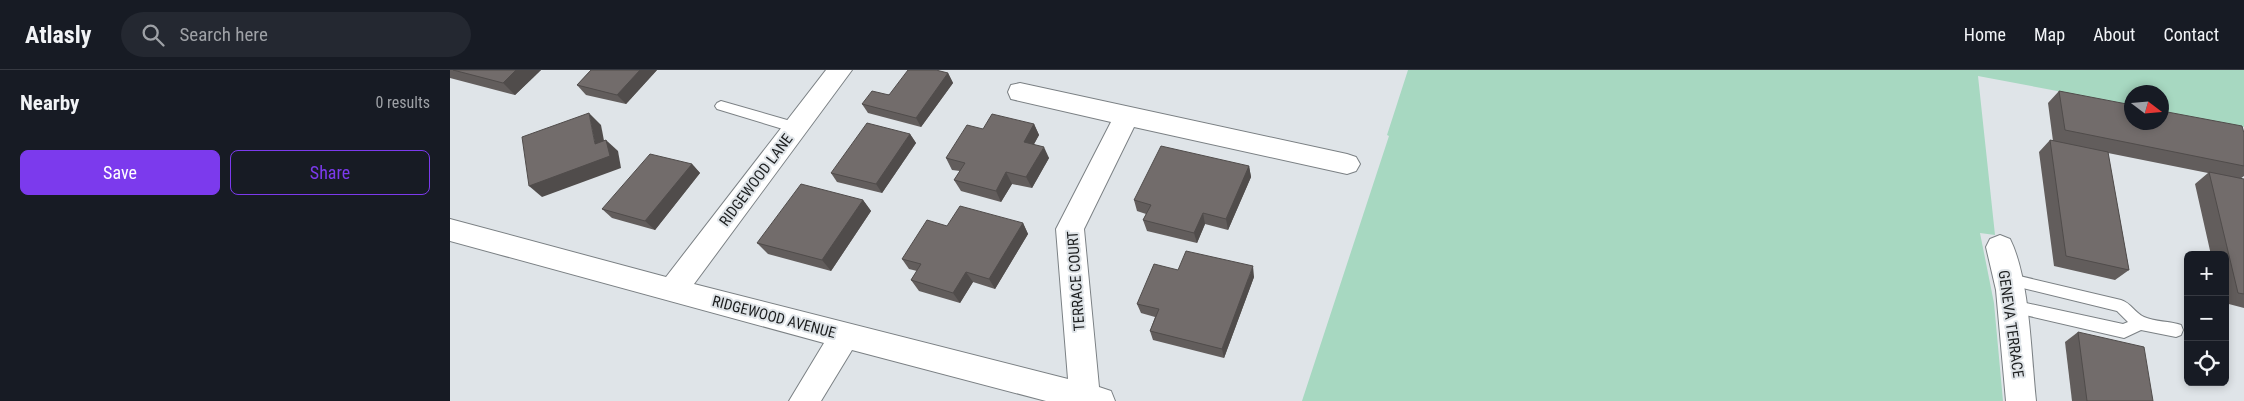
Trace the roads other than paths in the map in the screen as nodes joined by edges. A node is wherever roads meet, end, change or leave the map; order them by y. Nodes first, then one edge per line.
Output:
1 (840, 70) edge
2 (1020, 92) dead end
3 (721, 106) dead end
4 (1126, 117) junction
5 (796, 128) junction
6 (1348, 164) dead end
7 (450, 230) edge
8 (2000, 247) dead end
9 (672, 290) junction
10 (2009, 293) junction
11 (2140, 323) junction
12 (2176, 330) dead end
13 (845, 336) junction
14 (1092, 399) edge
15 (804, 401) edge
16 (2021, 401) edge

1 - 5 street, RIDGEWOOD LANE
2 - 4 street
3 - 5 lane
4 - 6 street
4 - 14 street, TERRACE COURT
5 - 9 street, RIDGEWOOD LANE
7 - 9 street, RIDGEWOOD AVENUE
8 - 10 street, GENEVA TERRACE
9 - 13 street, RIDGEWOOD AVENUE
10 - 11 lane
10 - 11 lane
10 - 16 street, GENEVA TERRACE
11 - 12 lane
13 - 14 street, RIDGEWOOD AVENUE
13 - 15 street

